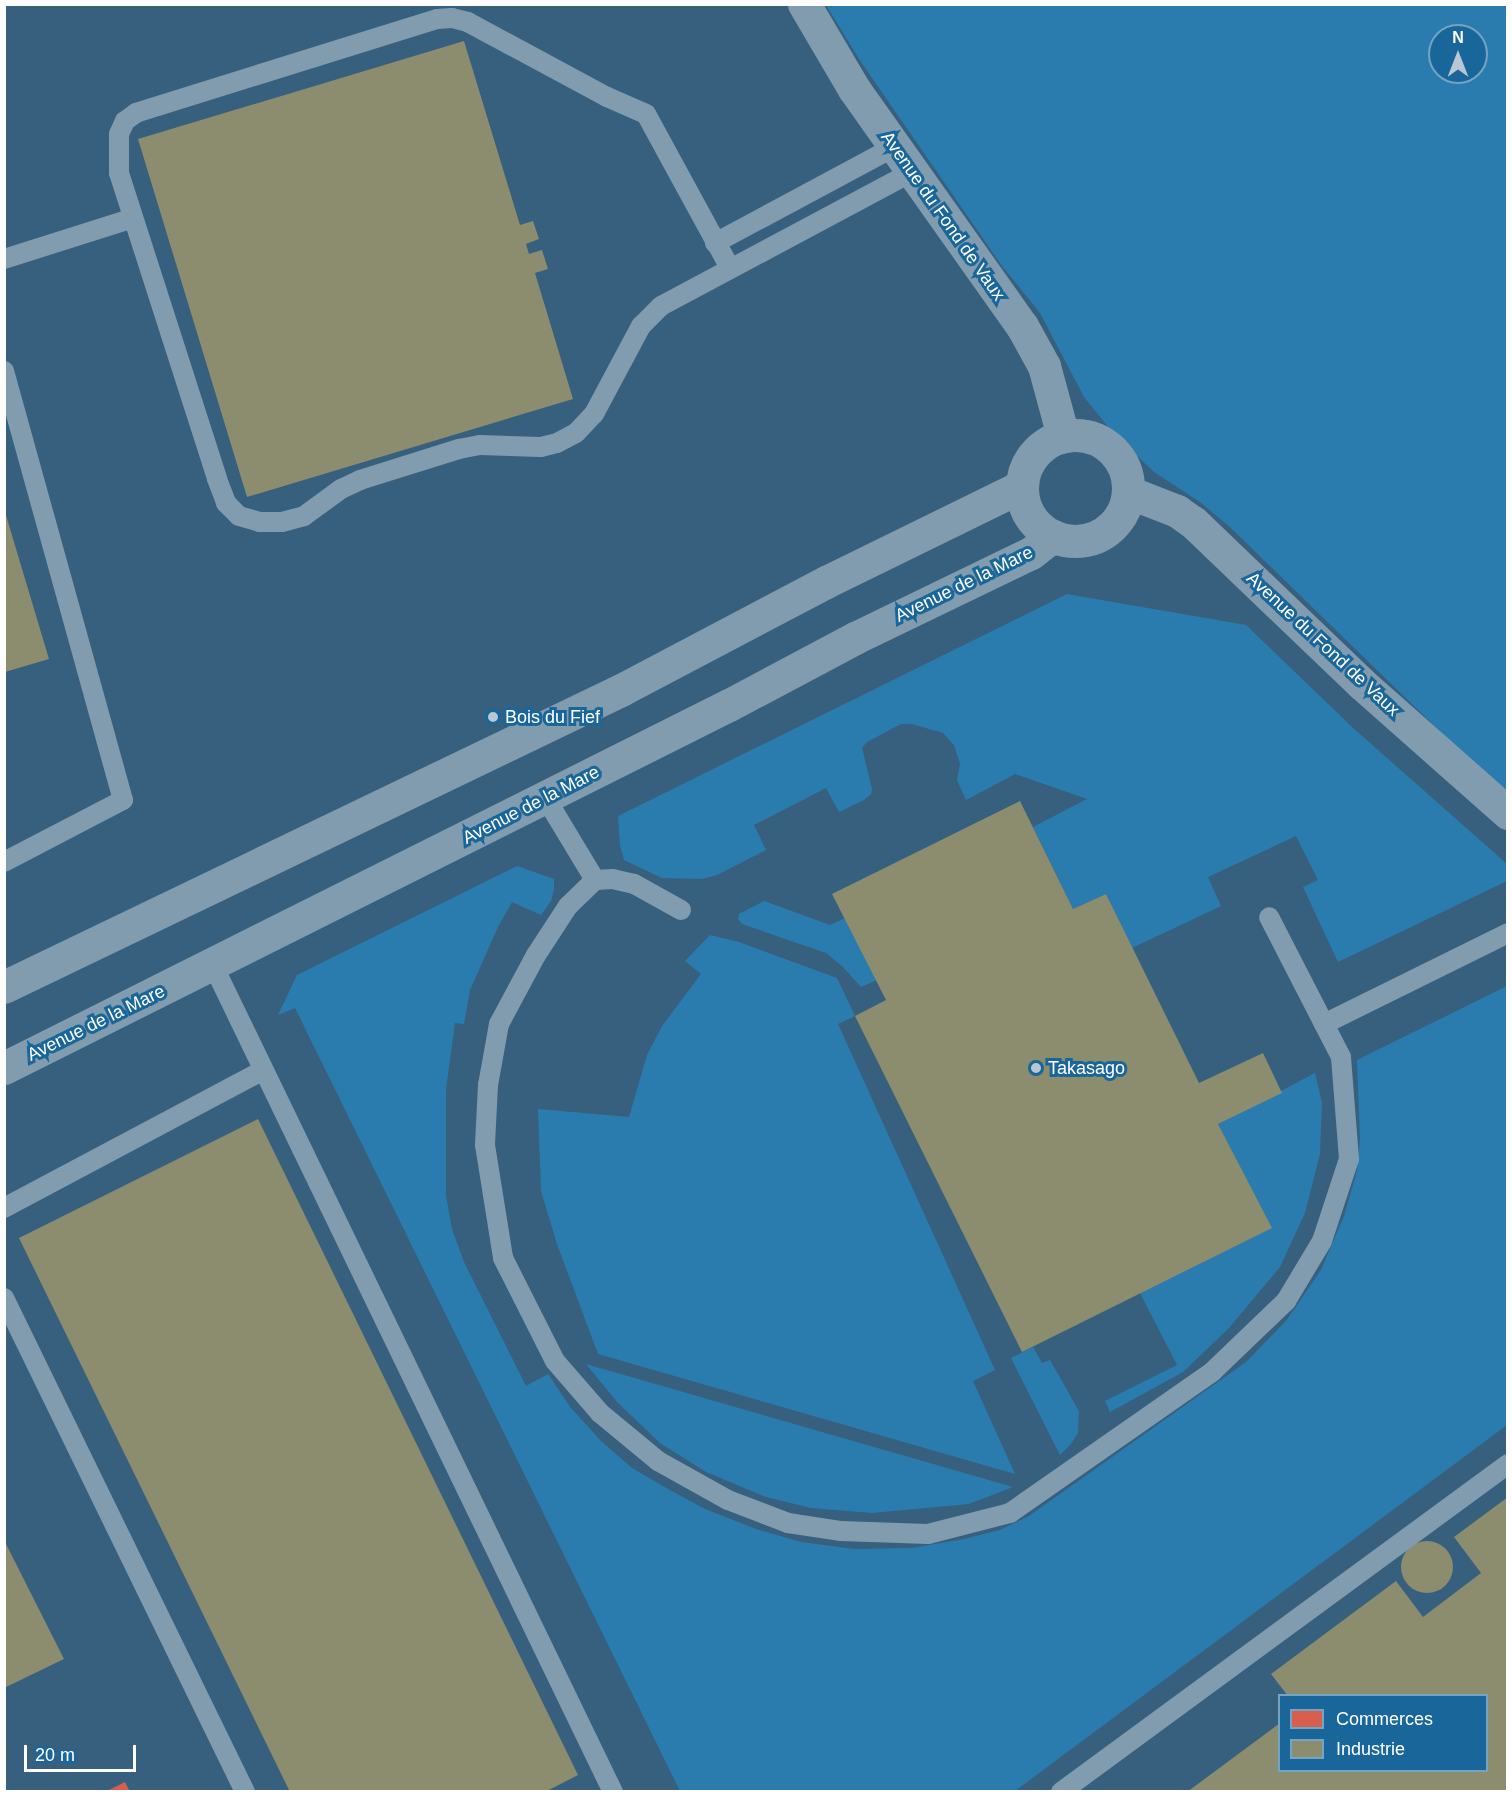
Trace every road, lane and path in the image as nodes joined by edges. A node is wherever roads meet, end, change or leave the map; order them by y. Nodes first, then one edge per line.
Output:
1 (804, 4) edge
2 (903, 159) junction
3 (134, 218) junction
4 (715, 243) junction
5 (4, 259) edge
6 (730, 268) junction
7 (4, 371) edge
8 (1063, 436) junction
9 (1022, 486) junction
10 (1128, 492) junction
11 (1053, 536) junction
12 (545, 798) junction
13 (1508, 813) edge
14 (4, 862) edge
15 (596, 880) junction
16 (681, 910) dead end
17 (1269, 917) dead end
18 (1508, 933) edge
19 (213, 965) junction
20 (4, 987) edge
21 (1324, 1024) junction
22 (4, 1068) edge
23 (263, 1070) junction
24 (4, 1208) edge
25 (4, 1298) edge
26 (1508, 1464) edge
27 (245, 1791) edge
28 (613, 1791) edge
29 (1061, 1791) edge

1 - 2 street, Avenue du Fond de Vaux
2 - 4 lane
2 - 6 lane
2 - 8 street, Avenue du Fond de Vaux
3 - 4 lane
3 - 5 lane
3 - 6 lane
4 - 6 lane
7 - 14 lane
8 - 9 street
8 - 10 street
9 - 11 street
9 - 20 street
10 - 11 street
10 - 13 street, Avenue du Fond de Vaux
11 - 12 street, Avenue de la Mare
12 - 15 lane
12 - 19 street, Avenue de la Mare
15 - 16 lane
15 - 21 lane
17 - 21 lane
18 - 21 lane
19 - 22 street, Avenue de la Mare
19 - 23 lane
23 - 24 lane
23 - 28 lane
25 - 27 lane
26 - 29 lane

